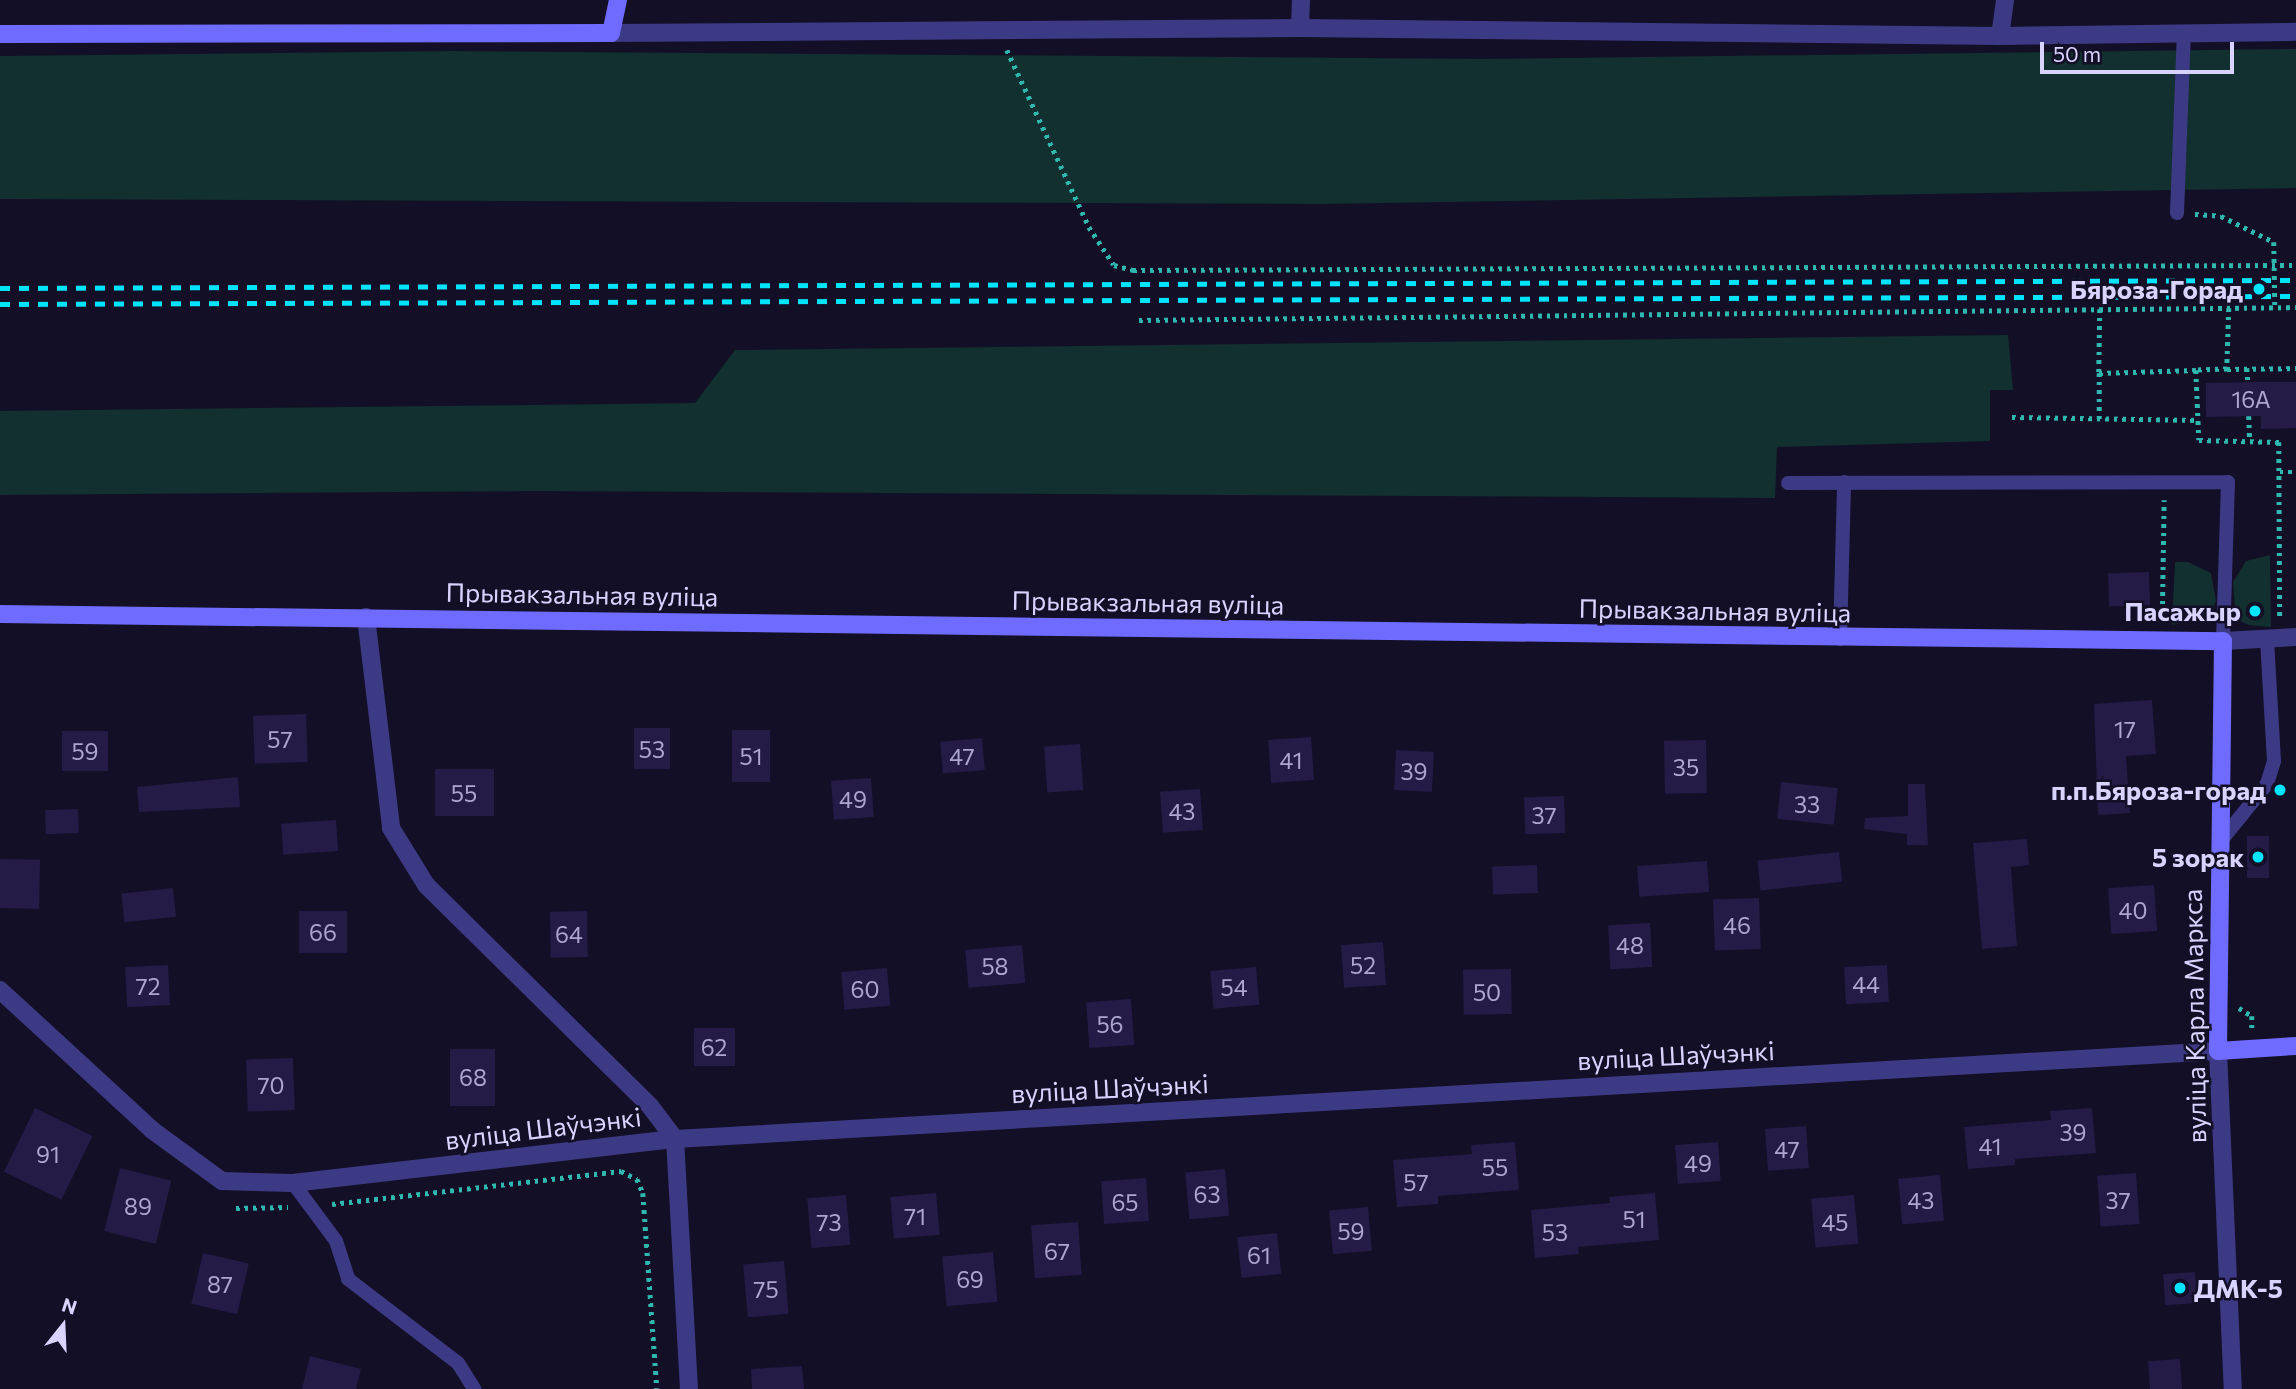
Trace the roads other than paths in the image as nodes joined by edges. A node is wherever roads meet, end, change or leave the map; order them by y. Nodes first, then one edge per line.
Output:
1 (618, 0) edge
2 (1301, 0) edge
3 (2005, 0) edge
4 (1300, 28) junction
5 (2296, 32) edge
6 (611, 33) junction
7 (2184, 33) junction
8 (0, 34) edge
9 (2000, 36) junction
10 (2177, 213) road end
11 (1788, 482) dead end
12 (1844, 482) junction
13 (0, 614) edge
14 (366, 617) junction
15 (2281, 638) edge
16 (1840, 639) junction
17 (2223, 641) junction
18 (2218, 844) junction
19 (0, 990) edge
20 (2296, 1046) edge
21 (2218, 1051) junction
22 (675, 1139) junction
23 (293, 1184) junction
24 (474, 1389) edge
25 (689, 1389) edge
26 (2233, 1389) edge

1 - 6 street
2 - 4 street
3 - 9 street
4 - 6 street
4 - 9 street
5 - 7 street
6 - 8 street
7 - 9 street
7 - 10 lane
11 - 12 lane
12 - 16 lane
12 - 17 lane
13 - 14 street, Прывакзальная вуліца
14 - 16 street, Прывакзальная вуліца
14 - 22 street
15 - 17 street, Прывакзальная вуліца
15 - 18 lane
16 - 17 street, Прывакзальная вуліца
17 - 18 street, вуліца Карла Маркса
18 - 21 street, вуліца Карла Маркса
19 - 23 street, вуліца Шаўчэнкі
20 - 21 street, вуліца Шаўчэнкі
21 - 22 street, вуліца Шаўчэнкі
21 - 26 street, вуліца Карла Маркса
22 - 23 street, вуліца Шаўчэнкі
22 - 25 street
23 - 24 lane

